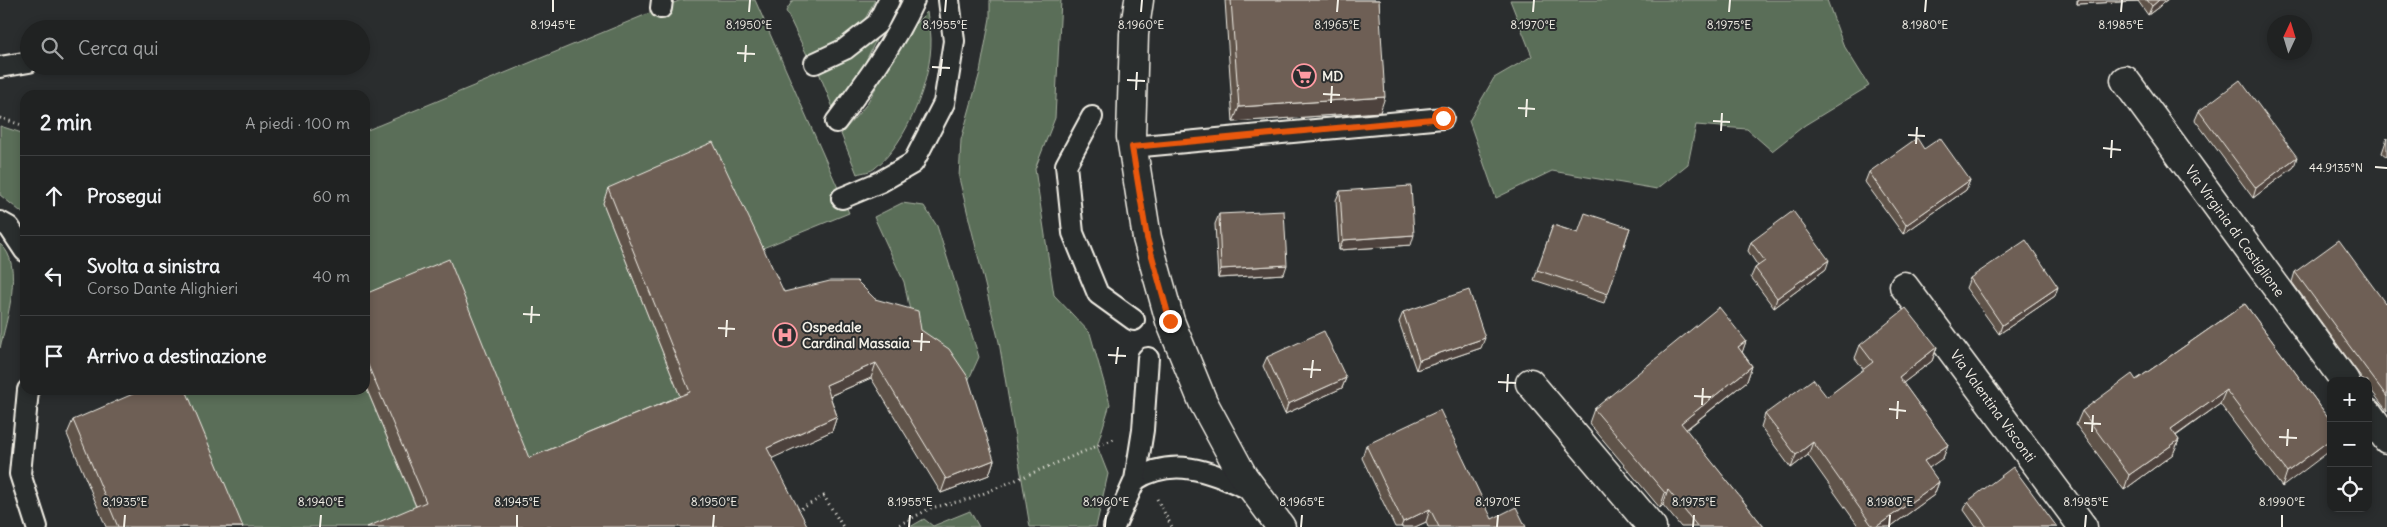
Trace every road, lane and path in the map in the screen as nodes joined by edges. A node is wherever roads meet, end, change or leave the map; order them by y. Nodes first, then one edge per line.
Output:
1 (889, 0) edge
2 (914, 0) edge
3 (949, 0) edge
4 (1138, 0) edge
5 (815, 63) dead end
6 (20, 64) edge
7 (0, 67) edge
8 (2125, 80) dead end
9 (1092, 117) dead end
10 (0, 118) edge
11 (1443, 118) dead end
12 (836, 122) dead end
13 (20, 124) edge
14 (1132, 147) junction
15 (842, 198) dead end
16 (0, 222) edge
17 (20, 244) edge
18 (1904, 286) dead end
19 (1134, 320) dead end
20 (1148, 358) dead end
21 (2342, 377) edge
22 (1530, 383) dead end
23 (28, 395) edge
24 (2372, 418) edge
25 (2387, 439) edge
26 (1097, 446) dead end
27 (1135, 480) junction
28 (1254, 491) junction
29 (789, 516) edge
30 (36, 527) edge
31 (843, 527) edge
32 (895, 527) edge
33 (1114, 527) edge
34 (1281, 527) edge
35 (1652, 527) edge
36 (2083, 527) edge

1 - 5 lane
2 - 12 lane
3 - 15 lane
4 - 14 street
6 - 7 lane
8 - 21 street, Via Virginia di Castiglione
9 - 19 lane
10 - 13 path
11 - 14 lane
14 - 28 street
16 - 17 lane
18 - 36 street, Via Valentina Visconti
20 - 27 lane
22 - 35 street
23 - 30 lane
24 - 25 street
26 - 32 path
27 - 28 lane
27 - 33 lane
28 - 34 street
29 - 31 path

